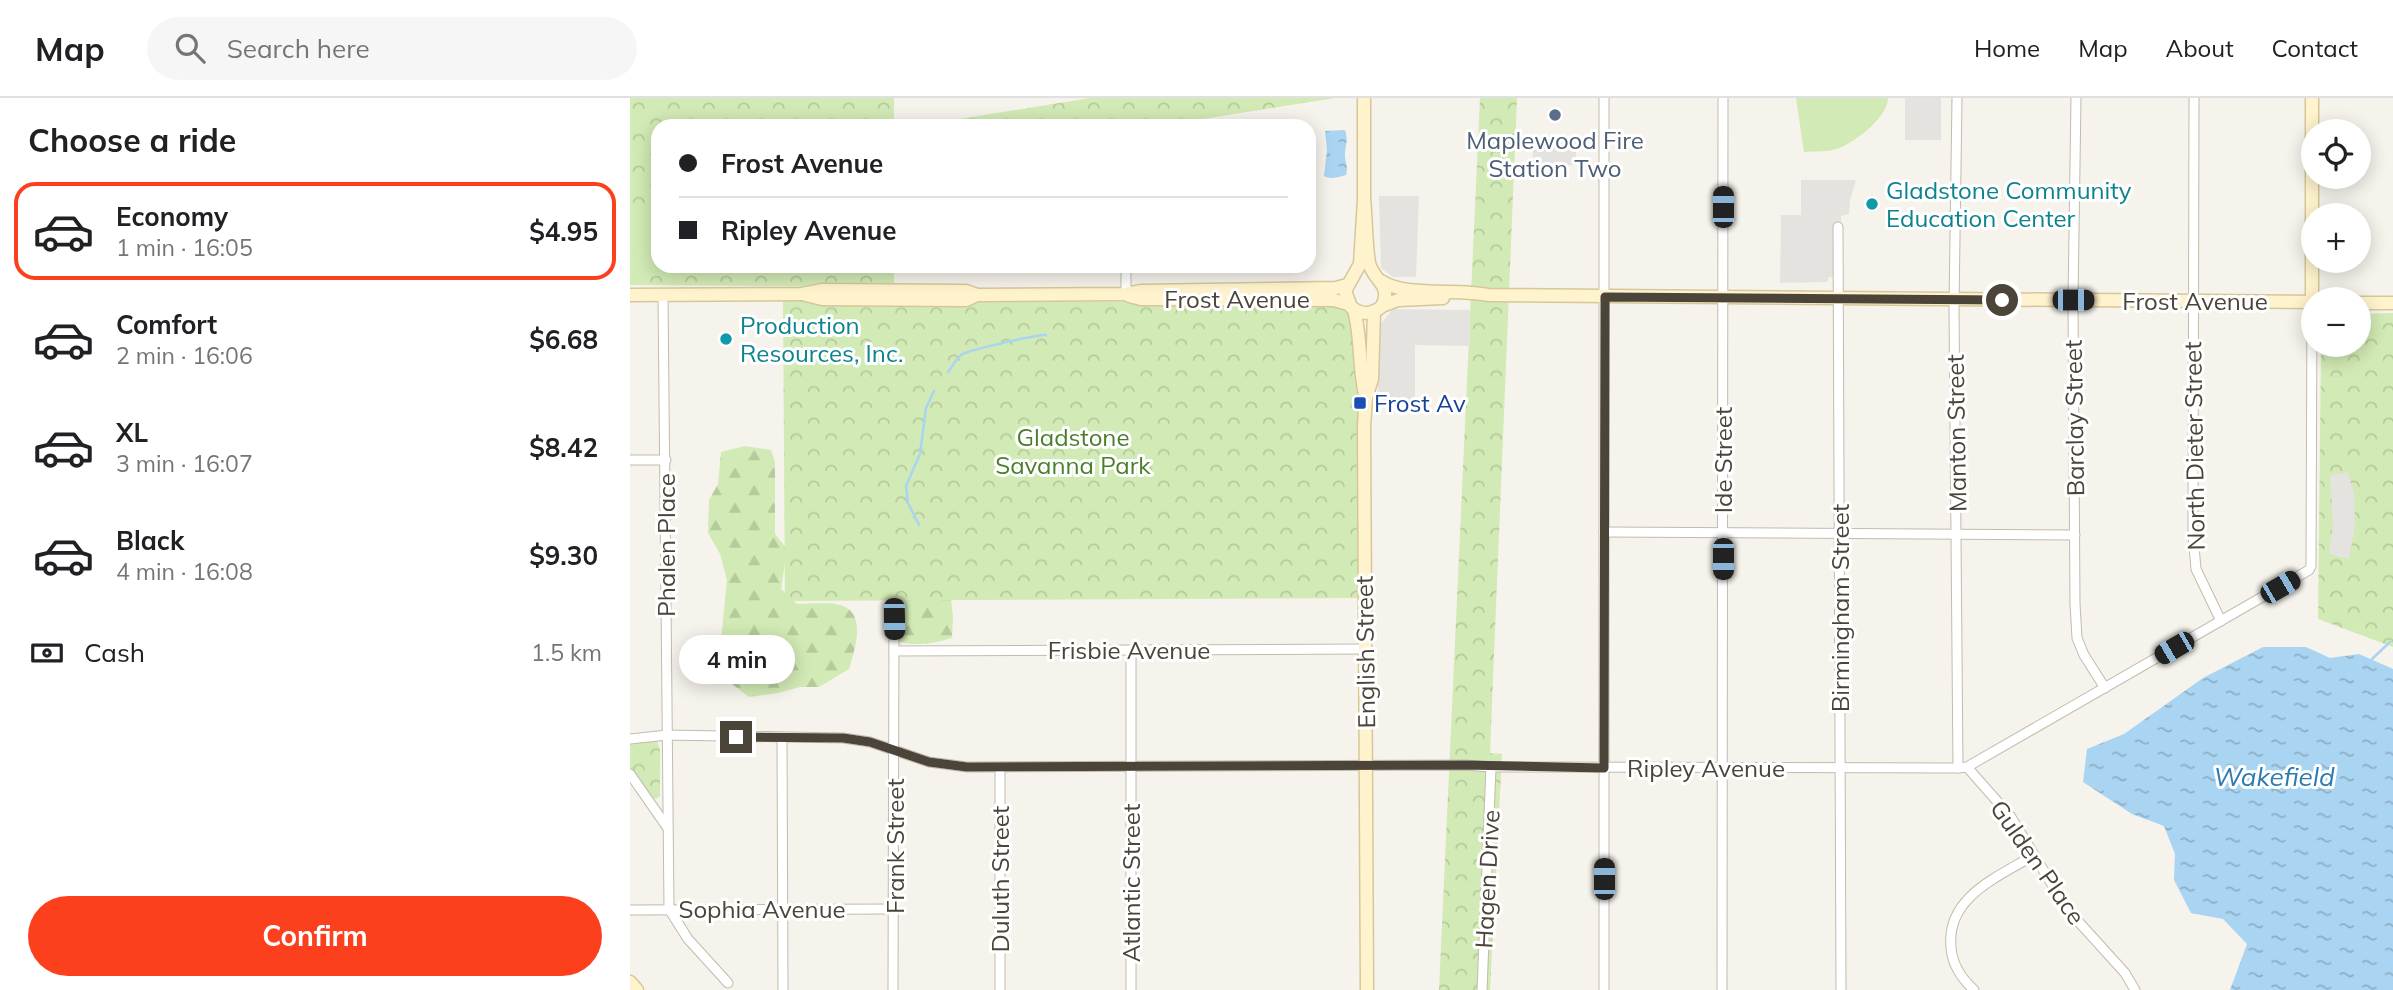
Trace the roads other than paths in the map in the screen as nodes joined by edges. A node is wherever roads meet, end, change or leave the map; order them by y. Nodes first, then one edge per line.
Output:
1 (1364, 98) edge
2 (1604, 98) edge
3 (1723, 98) edge
4 (1957, 98) edge
5 (2076, 98) edge
6 (2194, 98) edge
7 (2312, 98) edge
8 (1364, 199) junction
9 (1838, 227) dead end
10 (1126, 273) edge
11 (1379, 279) junction
12 (1350, 281) junction
13 (2313, 287) edge
14 (1126, 294) junction
15 (630, 295) edge
16 (663, 295) junction
17 (1488, 295) junction
18 (1605, 297) junction
19 (1723, 298) junction
20 (1838, 298) junction
21 (1954, 300) junction
22 (2073, 300) junction
23 (2193, 301) junction
24 (2301, 302) edge
25 (2371, 303) edge
26 (2393, 303) edge
27 (1351, 307) junction
28 (1378, 309) junction
29 (2313, 357) edge
30 (1366, 398) junction
31 (630, 460) edge
32 (666, 460) junction
33 (1604, 533) junction
34 (1723, 533) junction
35 (1840, 534) junction
36 (1957, 534) junction
37 (2075, 535) junction
38 (894, 619) dead end
39 (2221, 621) junction
40 (1363, 649) junction
41 (1131, 650) junction
42 (894, 651) junction
43 (2105, 688) junction
44 (667, 735) junction
45 (782, 738) junction
46 (630, 739) edge
47 (895, 750) junction
48 (1367, 766) junction
49 (1000, 767) junction
50 (1131, 767) junction
51 (1491, 767) junction
52 (1604, 768) junction
53 (1963, 768) junction
54 (1723, 769) junction
55 (1841, 769) junction
56 (630, 774) edge
57 (667, 828) junction
58 (2034, 855) junction
59 (669, 909) junction
60 (782, 909) junction
61 (895, 909) junction
62 (630, 910) edge
63 (630, 982) edge
64 (728, 983) dead end
65 (637, 990) edge
66 (782, 990) edge
67 (893, 990) edge
68 (1000, 990) edge
69 (1131, 990) edge
70 (1367, 990) edge
71 (1482, 990) edge
72 (1604, 990) edge
73 (1722, 990) edge
74 (1842, 990) edge
75 (1973, 990) edge
76 (2135, 990) edge

1 - 8 street
2 - 18 street
3 - 19 street, Ide Street
4 - 21 street, Manton Street
5 - 22 street, Barclay Street
6 - 23 street, North Dieter Street
7 - 13 street
8 - 11 street
8 - 12 street
9 - 20 street, Birmingham Street
10 - 14 street
11 - 12 street
11 - 17 street, Frost Avenue
11 - 28 street
12 - 14 street, Frost Avenue
12 - 27 street
14 - 16 street, Frost Avenue
14 - 27 street, Frost Avenue
15 - 16 street, Frost Avenue
16 - 32 street, Phalen Place
17 - 18 street, Frost Avenue
17 - 28 street, Frost Avenue
18 - 19 street, Frost Avenue
18 - 33 street
19 - 20 street, Frost Avenue
19 - 34 street, Ide Street
20 - 21 street, Frost Avenue
20 - 35 street, Birmingham Street
21 - 22 street, Frost Avenue
21 - 36 street, Manton Street
22 - 23 street, Frost Avenue
22 - 37 street, Barclay Street
23 - 24 street, Frost Avenue
23 - 39 street, North Dieter Street
25 - 26 street
27 - 28 street
27 - 30 street, English Street
28 - 30 street, English Street
29 - 39 street, Ripley Avenue
30 - 40 street, English Street
31 - 32 street
32 - 44 street, Phalen Place
33 - 34 street
33 - 52 street
34 - 35 street
34 - 54 street, Ide Street
35 - 36 street
35 - 55 street, Birmingham Street
36 - 37 street
36 - 53 street, Manton Street
37 - 43 street, Barclay Street
38 - 42 street, Frank Street
39 - 43 street, Ripley Avenue
40 - 41 street, Frisbie Avenue
40 - 48 street, English Street
41 - 42 street, Frisbie Avenue
41 - 50 street, Atlantic Street
42 - 47 street, Frank Street
43 - 53 street, Ripley Avenue
44 - 45 street, Ripley Avenue
44 - 46 street, Ripley Avenue
44 - 57 street, Phalen Place
45 - 47 street, Ripley Avenue
45 - 60 street
47 - 49 street, Ripley Avenue
47 - 61 street, Frank Street
48 - 50 street, Ripley Avenue
48 - 51 street, Ripley Avenue
48 - 70 street, English Street
49 - 50 street, Ripley Avenue
49 - 68 street, Duluth Street
50 - 69 street, Atlantic Street
51 - 52 street, Ripley Avenue
51 - 71 street, Hagen Drive
52 - 54 street, Ripley Avenue
52 - 72 street
53 - 55 street, Ripley Avenue
53 - 58 street, Gulden Place
54 - 55 street, Ripley Avenue
54 - 73 street, Ide Street
55 - 74 street, Birmingham Street
56 - 57 street
57 - 59 street, Phalen Place
58 - 75 street
58 - 76 street, Gulden Place
59 - 60 street, Sophia Avenue
59 - 62 street, Sophia Avenue
59 - 64 street
60 - 61 street, Sophia Avenue
60 - 66 street
61 - 67 street, Frank Street
63 - 65 street

